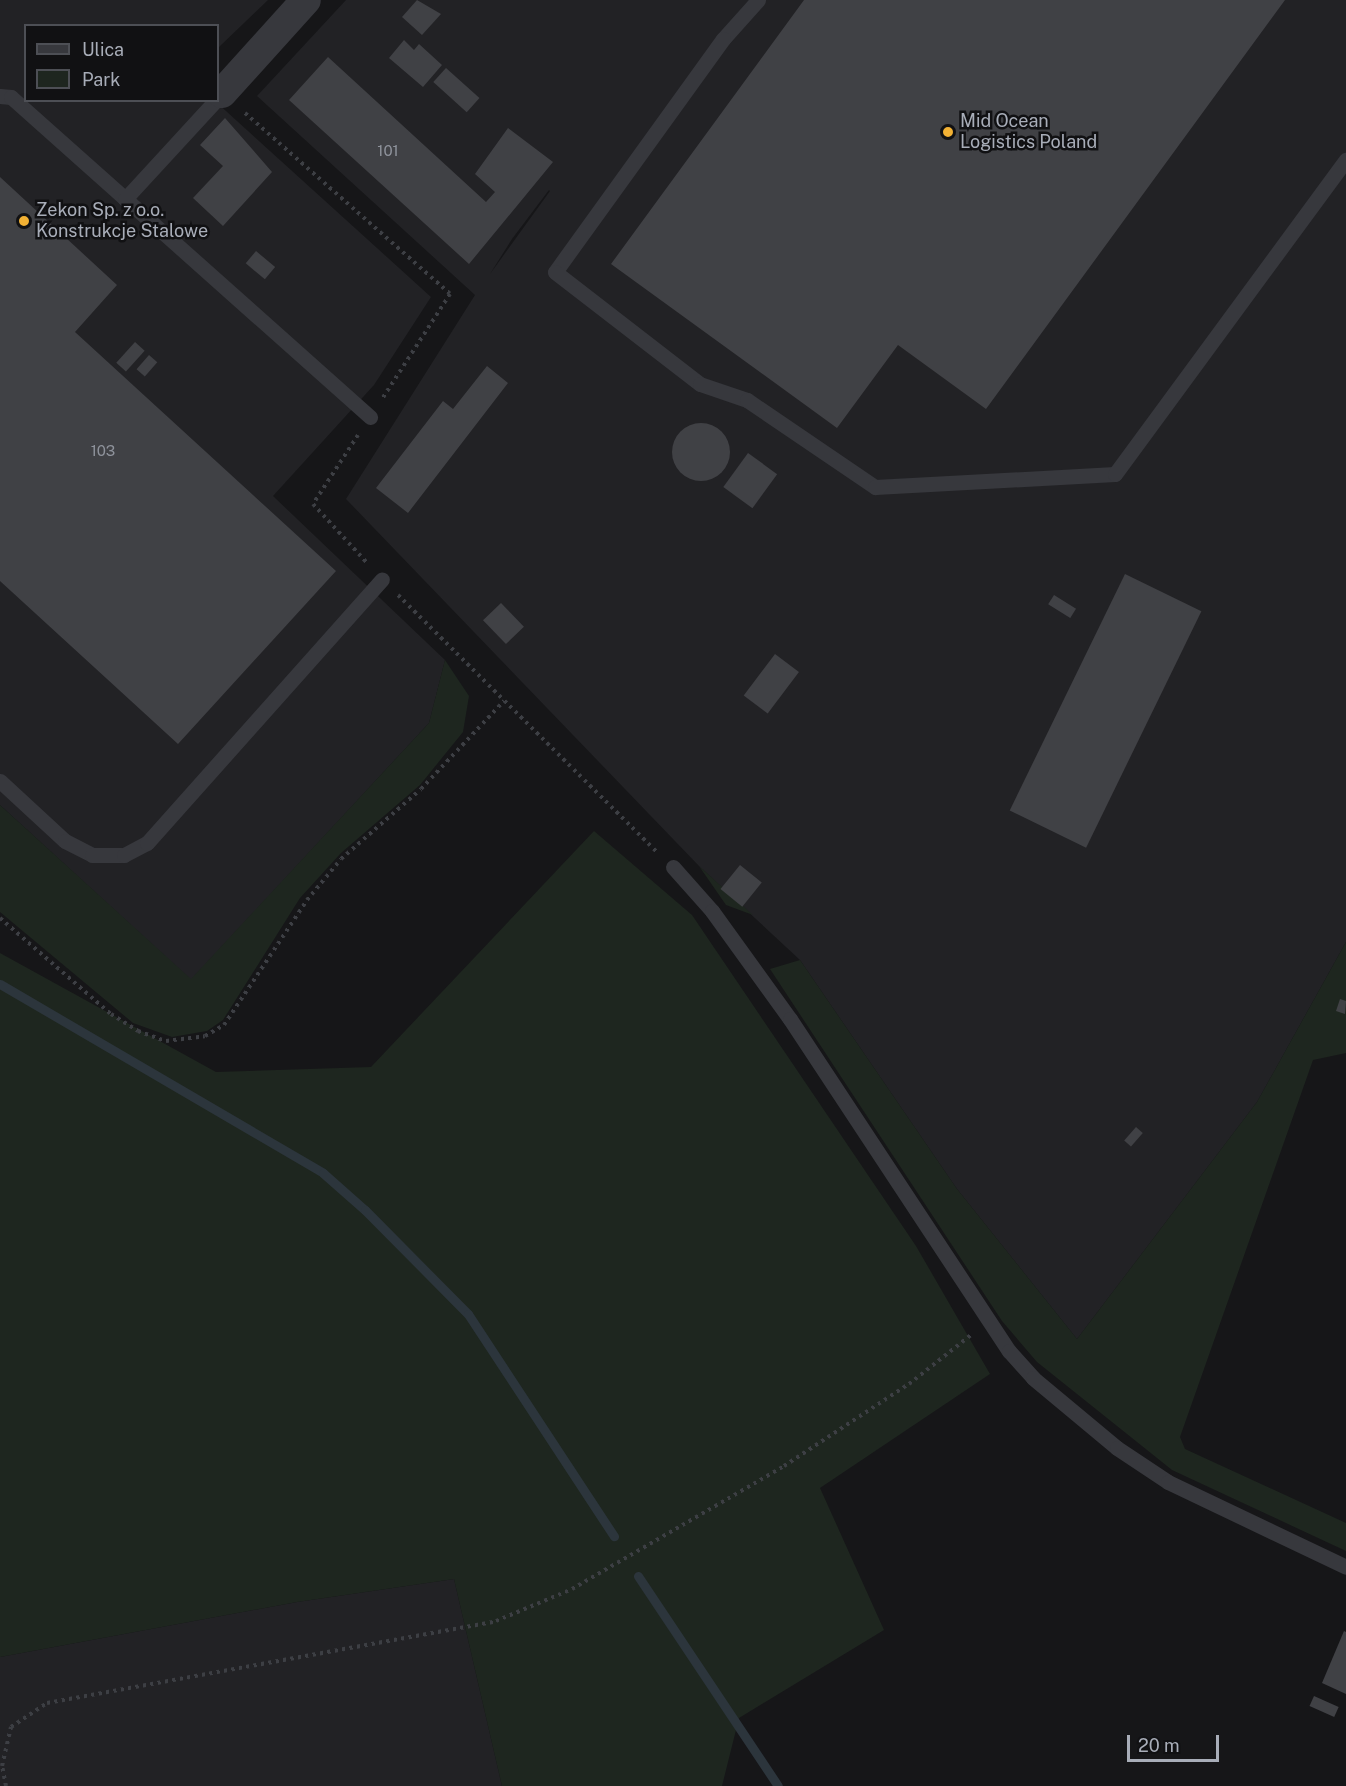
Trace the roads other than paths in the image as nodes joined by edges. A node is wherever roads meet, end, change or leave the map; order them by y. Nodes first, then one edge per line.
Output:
1 (306, 0) edge
2 (758, 0) edge
3 (0, 96) edge
4 (219, 97) edge
5 (214, 102) edge
6 (1346, 160) edge
7 (125, 199) junction
8 (370, 417) dead end
9 (382, 579) dead end
10 (0, 781) edge
11 (673, 867) road end
12 (1346, 1566) edge

1 - 4 street
2 - 6 lane
3 - 7 lane
5 - 7 lane
7 - 8 lane
9 - 10 lane
11 - 12 lane

